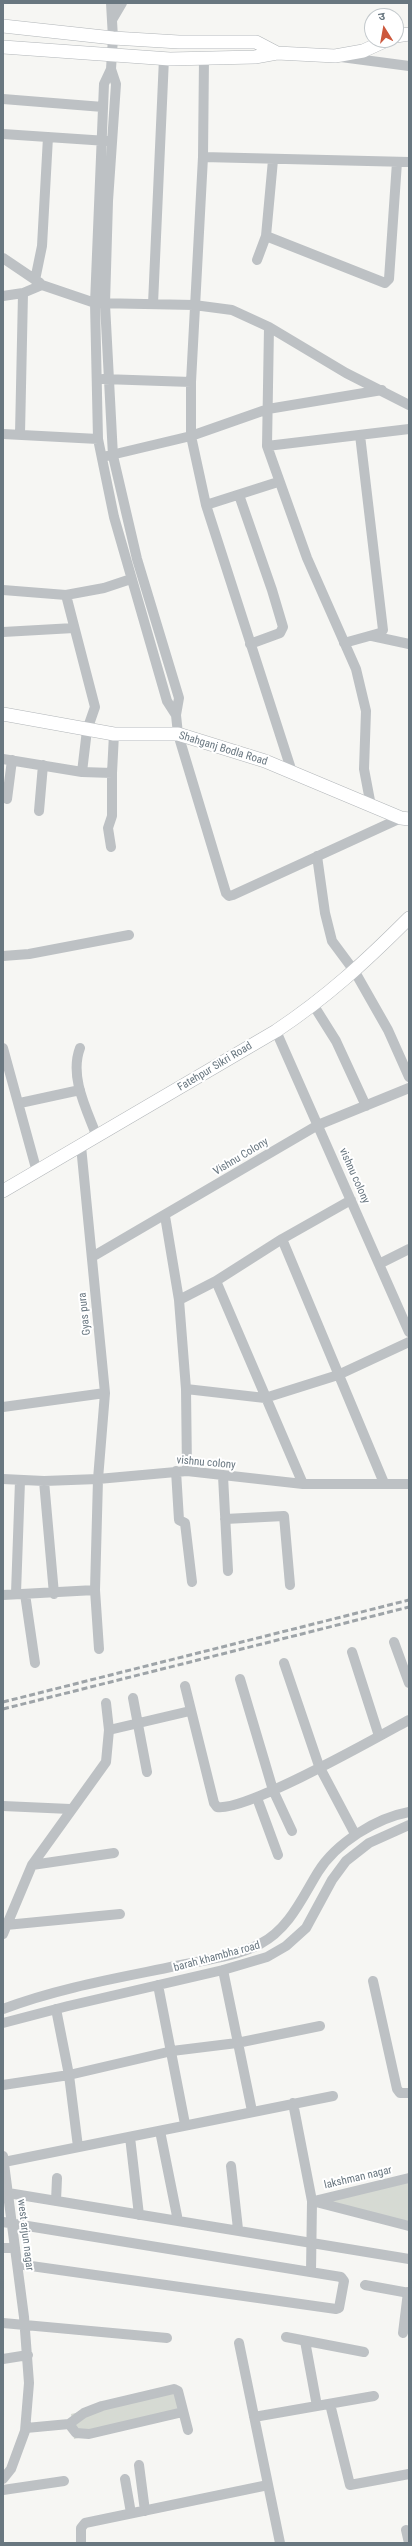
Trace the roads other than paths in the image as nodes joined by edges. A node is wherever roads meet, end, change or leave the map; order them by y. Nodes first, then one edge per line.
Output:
1 (111, 3) edge
2 (122, 3) edge
3 (112, 20) junction
4 (3, 26) edge
5 (113, 38) junction
6 (3, 47) edge
7 (370, 48) edge
8 (277, 53) junction
9 (111, 55) junction
10 (335, 56) junction
11 (164, 58) junction
12 (204, 58) junction
13 (409, 66) edge
14 (111, 69) junction
15 (3, 99) edge
16 (103, 107) junction
17 (3, 134) edge
18 (48, 136) junction
19 (106, 140) junction
20 (203, 157) junction
21 (273, 160) junction
22 (397, 162) junction
23 (409, 162) edge
24 (266, 236) junction
25 (3, 258) edge
26 (257, 260) dead end
27 (38, 282) junction
28 (23, 292) junction
29 (3, 296) edge
30 (95, 303) junction
31 (105, 304) junction
32 (153, 304) junction
33 (194, 305) junction
34 (269, 327) junction
35 (96, 379) junction
36 (108, 380) junction
37 (191, 382) junction
38 (382, 390) junction
39 (409, 405) edge
40 (268, 409) junction
41 (409, 429) edge
42 (3, 434) edge
43 (20, 434) junction
44 (360, 435) junction
45 (191, 436) junction
46 (98, 439) junction
47 (267, 446) junction
48 (113, 456) junction
49 (101, 457) junction
50 (278, 482) junction
51 (239, 495) junction
52 (206, 505) junction
53 (131, 579) junction
54 (3, 590) edge
55 (66, 595) junction
56 (74, 628) junction
57 (3, 632) edge
58 (371, 636) junction
59 (344, 643) junction
60 (250, 644) junction
61 (409, 644) edge
62 (3, 714) edge
63 (176, 715) junction
64 (87, 730) junction
65 (114, 734) junction
66 (178, 734) junction
67 (8, 759) edge
68 (43, 765) junction
69 (82, 772) junction
70 (292, 772) junction
71 (112, 773) junction
72 (7, 799) dead end
73 (371, 806) junction
74 (38, 811) dead end
75 (405, 819) edge
76 (111, 847) dead end
77 (317, 856) junction
78 (409, 918) edge
79 (129, 934) dead end
80 (3, 956) edge
81 (355, 972) junction
82 (314, 1006) junction
83 (276, 1031) junction
84 (3, 1048) edge
85 (80, 1048) dead end
86 (409, 1077) edge
87 (409, 1088) edge
88 (80, 1090) junction
89 (20, 1103) junction
90 (366, 1106) junction
91 (318, 1125) junction
92 (97, 1137) junction
93 (81, 1146) junction
94 (37, 1172) junction
95 (3, 1191) edge
96 (351, 1200) junction
97 (165, 1216) junction
98 (282, 1240) junction
99 (409, 1249) edge
100 (92, 1257) junction
101 (380, 1264) junction
102 (216, 1281) junction
103 (179, 1300) junction
104 (408, 1327) edge
105 (409, 1342) edge
106 (338, 1375) junction
107 (186, 1389) junction
108 (105, 1393) junction
109 (265, 1398) junction
110 (3, 1407) edge
111 (176, 1471) junction
112 (188, 1471) junction
113 (223, 1476) junction
114 (3, 1479) edge
115 (98, 1479) junction
116 (20, 1481) junction
117 (44, 1481) junction
118 (384, 1483) junction
119 (303, 1484) junction
120 (409, 1484) edge
121 (225, 1519) junction
122 (228, 1571) dead end
123 (192, 1582) dead end
124 (290, 1585) dead end
125 (95, 1590) junction
126 (21, 1593) junction
127 (54, 1594) junction
128 (3, 1595) edge
129 (394, 1642) dead end
130 (99, 1649) dead end
131 (352, 1652) dead end
132 (35, 1663) dead end
133 (284, 1663) dead end
134 (240, 1678) dead end
135 (409, 1683) edge
136 (185, 1686) dead end
137 (133, 1698) dead end
138 (106, 1703) dead end
139 (190, 1711) junction
140 (409, 1720) edge
141 (138, 1725) junction
142 (109, 1730) junction
143 (379, 1736) junction
144 (319, 1766) junction
145 (147, 1772) dead end
146 (273, 1790) junction
147 (258, 1798) junction
148 (3, 1806) edge
149 (70, 1809) junction
150 (409, 1812) edge
151 (409, 1825) edge
152 (292, 1831) dead end
153 (356, 1834) junction
154 (114, 1853) dead end
155 (278, 1855) dead end
156 (32, 1865) junction
157 (120, 1914) dead end
158 (4, 1930) edge
159 (224, 1970) junction
160 (373, 1981) dead end
161 (158, 1985) junction
162 (3, 2009) edge
163 (56, 2009) junction
164 (3, 2023) edge
165 (320, 2026) dead end
166 (237, 2043) junction
167 (172, 2051) junction
168 (68, 2075) junction
169 (3, 2085) edge
170 (409, 2093) edge
171 (333, 2096) dead end
172 (293, 2103) junction
173 (252, 2111) junction
174 (185, 2124) junction
175 (160, 2131) junction
176 (130, 2137) junction
177 (78, 2147) junction
178 (4, 2159) edge
179 (231, 2166) dead end
180 (57, 2178) dead end
181 (409, 2178) edge
182 (8, 2193) junction
183 (56, 2201) junction
184 (312, 2201) junction
185 (139, 2215) junction
186 (178, 2221) junction
187 (8, 2222) edge
188 (409, 2226) edge
189 (238, 2230) junction
190 (312, 2244) junction
191 (3, 2248) edge
192 (15, 2248) junction
193 (409, 2259) edge
194 (17, 2264) junction
195 (312, 2272) junction
196 (365, 2285) dead end
197 (408, 2293) edge
198 (24, 2320) junction
199 (3, 2323) edge
200 (403, 2333) dead end
201 (286, 2337) dead end
202 (167, 2338) dead end
203 (304, 2340) junction
204 (239, 2343) dead end
205 (364, 2352) dead end
206 (28, 2355) junction
207 (3, 2359) edge
208 (374, 2396) dead end
209 (330, 2404) junction
210 (318, 2406) junction
211 (183, 2412) junction
212 (254, 2417) junction
213 (27, 2424) junction
214 (70, 2424) junction
215 (188, 2430) dead end
216 (139, 2465) dead end
217 (409, 2474) edge
218 (3, 2479) edge
219 (125, 2480) dead end
220 (64, 2481) dead end
221 (268, 2485) junction
222 (3, 2490) edge
223 (145, 2511) junction
224 (131, 2514) junction
225 (406, 2530) dead end
226 (81, 2543) edge
227 (280, 2543) edge
228 (409, 2543) edge

1 - 3 street
2 - 3 street
3 - 5 street
4 - 5 main road
5 - 8 main road
5 - 9 street
6 - 9 main road
7 - 10 main road
8 - 10 main road
8 - 12 main road
9 - 11 main road
9 - 14 street
10 - 13 street
11 - 12 main road
11 - 32 street
12 - 20 street
14 - 16 street
14 - 19 street
15 - 16 street
16 - 19 street
17 - 18 street
18 - 19 street
18 - 27 street
19 - 30 street
19 - 31 street
20 - 21 street
20 - 33 street
21 - 22 street
21 - 24 street
22 - 23 street
22 - 24 street
24 - 26 street
25 - 27 street
27 - 28 street
27 - 30 street
28 - 29 street
28 - 43 street
30 - 31 street
30 - 35 street
31 - 32 street
31 - 36 street
32 - 33 street
33 - 34 street
33 - 37 street
34 - 38 street
34 - 40 street
35 - 36 street
35 - 46 street
36 - 37 street
36 - 48 street
37 - 45 street
38 - 39 street
38 - 40 street
40 - 45 street
40 - 47 street
41 - 44 street
42 - 43 street
43 - 46 street
44 - 47 street
44 - 58 street
45 - 48 street
45 - 52 street
46 - 49 street
47 - 50 street
48 - 49 street
48 - 63 street
49 - 53 street
50 - 51 street
50 - 59 street
51 - 52 street
51 - 60 street
52 - 60 street
53 - 55 street
53 - 63 street
54 - 55 street
55 - 56 street
56 - 57 street
56 - 64 street
58 - 59 street
58 - 61 street
59 - 73 street
60 - 70 street
62 - 64 main road, Shahganj Bodla Road
63 - 66 street
64 - 65 main road, Shahganj Bodla Road
64 - 69 street
65 - 66 main road, Shahganj Bodla Road
65 - 71 street
66 - 70 main road, Shahganj Bodla Road
66 - 77 street
67 - 68 street
67 - 72 street
68 - 69 street
68 - 74 street
69 - 71 street
70 - 73 main road, Shahganj Bodla Road
71 - 76 street
73 - 75 main road, Shahganj Bodla Road
75 - 77 street
77 - 81 street
78 - 81 main road, Fatehpur Sikri Road
79 - 80 street
81 - 82 main road, Fatehpur Sikri Road
81 - 86 street
82 - 83 main road, Fatehpur Sikri Road
82 - 90 street
83 - 91 street, vishnu colony
83 - 92 main road, Fatehpur Sikri Road
84 - 89 street
85 - 88 street
87 - 90 street, Vishnu Colony
88 - 89 street
88 - 92 street
89 - 94 street
90 - 91 street, Vishnu Colony
91 - 96 street, vishnu colony
91 - 97 street, Vishnu Colony
92 - 93 main road, Fatehpur Sikri Road
93 - 94 main road, Fatehpur Sikri Road
93 - 100 street, Gyas pura
94 - 95 main road, Fatehpur Sikri Road
96 - 98 street
96 - 101 street, vishnu colony
97 - 100 street, Vishnu Colony
97 - 103 street
98 - 102 street
98 - 106 street
99 - 101 street
100 - 108 street, Gyas pura
101 - 104 street, vishnu colony
102 - 103 street
102 - 109 street
103 - 107 street
105 - 106 street
106 - 109 street
106 - 118 street
107 - 109 street
107 - 112 street
108 - 110 street
108 - 115 street, Gyas pura
109 - 119 street
111 - 112 street, vishnu colony
111 - 115 street, vishnu colony
111 - 123 street
112 - 113 street, vishnu colony
113 - 119 street, vishnu colony
113 - 121 street
114 - 116 street, vishnu colony
115 - 117 street, vishnu colony
115 - 125 street, Gyas pura
116 - 117 street, vishnu colony
116 - 126 street
117 - 127 street
118 - 119 street, vishnu colony
118 - 120 street, vishnu colony
121 - 122 street
121 - 124 street
125 - 127 street
125 - 130 street, Gyas pura
126 - 127 street
126 - 128 street
126 - 132 street
129 - 135 street
131 - 143 street
133 - 144 street
134 - 146 street
136 - 139 street
137 - 141 street
138 - 142 street
139 - 141 street
139 - 147 street
140 - 143 street
141 - 142 street
141 - 145 street
142 - 149 street
143 - 144 street
144 - 146 street
144 - 153 street
146 - 147 street
146 - 152 street
147 - 155 street
148 - 149 street
149 - 156 street
150 - 153 street, barah khambha road
151 - 159 street, barah khambha road
153 - 162 street, barah khambha road
154 - 156 street
156 - 158 street
157 - 158 street
159 - 161 street, barah khambha road
159 - 166 street
160 - 170 street
161 - 163 street, barah khambha road
161 - 167 street
163 - 164 street, barah khambha road
163 - 168 street
165 - 166 street
166 - 167 street
166 - 173 street
167 - 168 street
167 - 174 street
168 - 169 street
168 - 177 street
171 - 172 street
172 - 173 street
172 - 184 street
173 - 174 street
174 - 175 street
175 - 176 street
175 - 186 street
176 - 177 street
176 - 185 street
177 - 178 street
178 - 182 street, west arjun nagar
179 - 189 street
180 - 183 street
181 - 184 street, lakshman nagar
182 - 183 street
182 - 187 street, west arjun nagar
183 - 185 street
184 - 188 street
184 - 190 street
185 - 186 street
186 - 189 street
187 - 192 street, west arjun nagar
187 - 195 street
189 - 190 street
190 - 193 street
190 - 195 street
191 - 192 street
192 - 194 street, west arjun nagar
194 - 195 street
194 - 198 street, west arjun nagar
196 - 197 street
197 - 200 street
198 - 199 street
198 - 202 street
198 - 206 street, west arjun nagar
201 - 203 street
203 - 205 street
203 - 210 street
204 - 212 street
206 - 207 street
206 - 213 street, west arjun nagar
208 - 209 street
209 - 210 street
209 - 217 street
210 - 212 street
211 - 214 street
211 - 214 street
211 - 215 street
212 - 221 street
213 - 214 street
213 - 218 street
216 - 223 street
219 - 224 street
220 - 222 street
221 - 223 street
221 - 227 street
223 - 224 street
224 - 226 street
225 - 228 street

